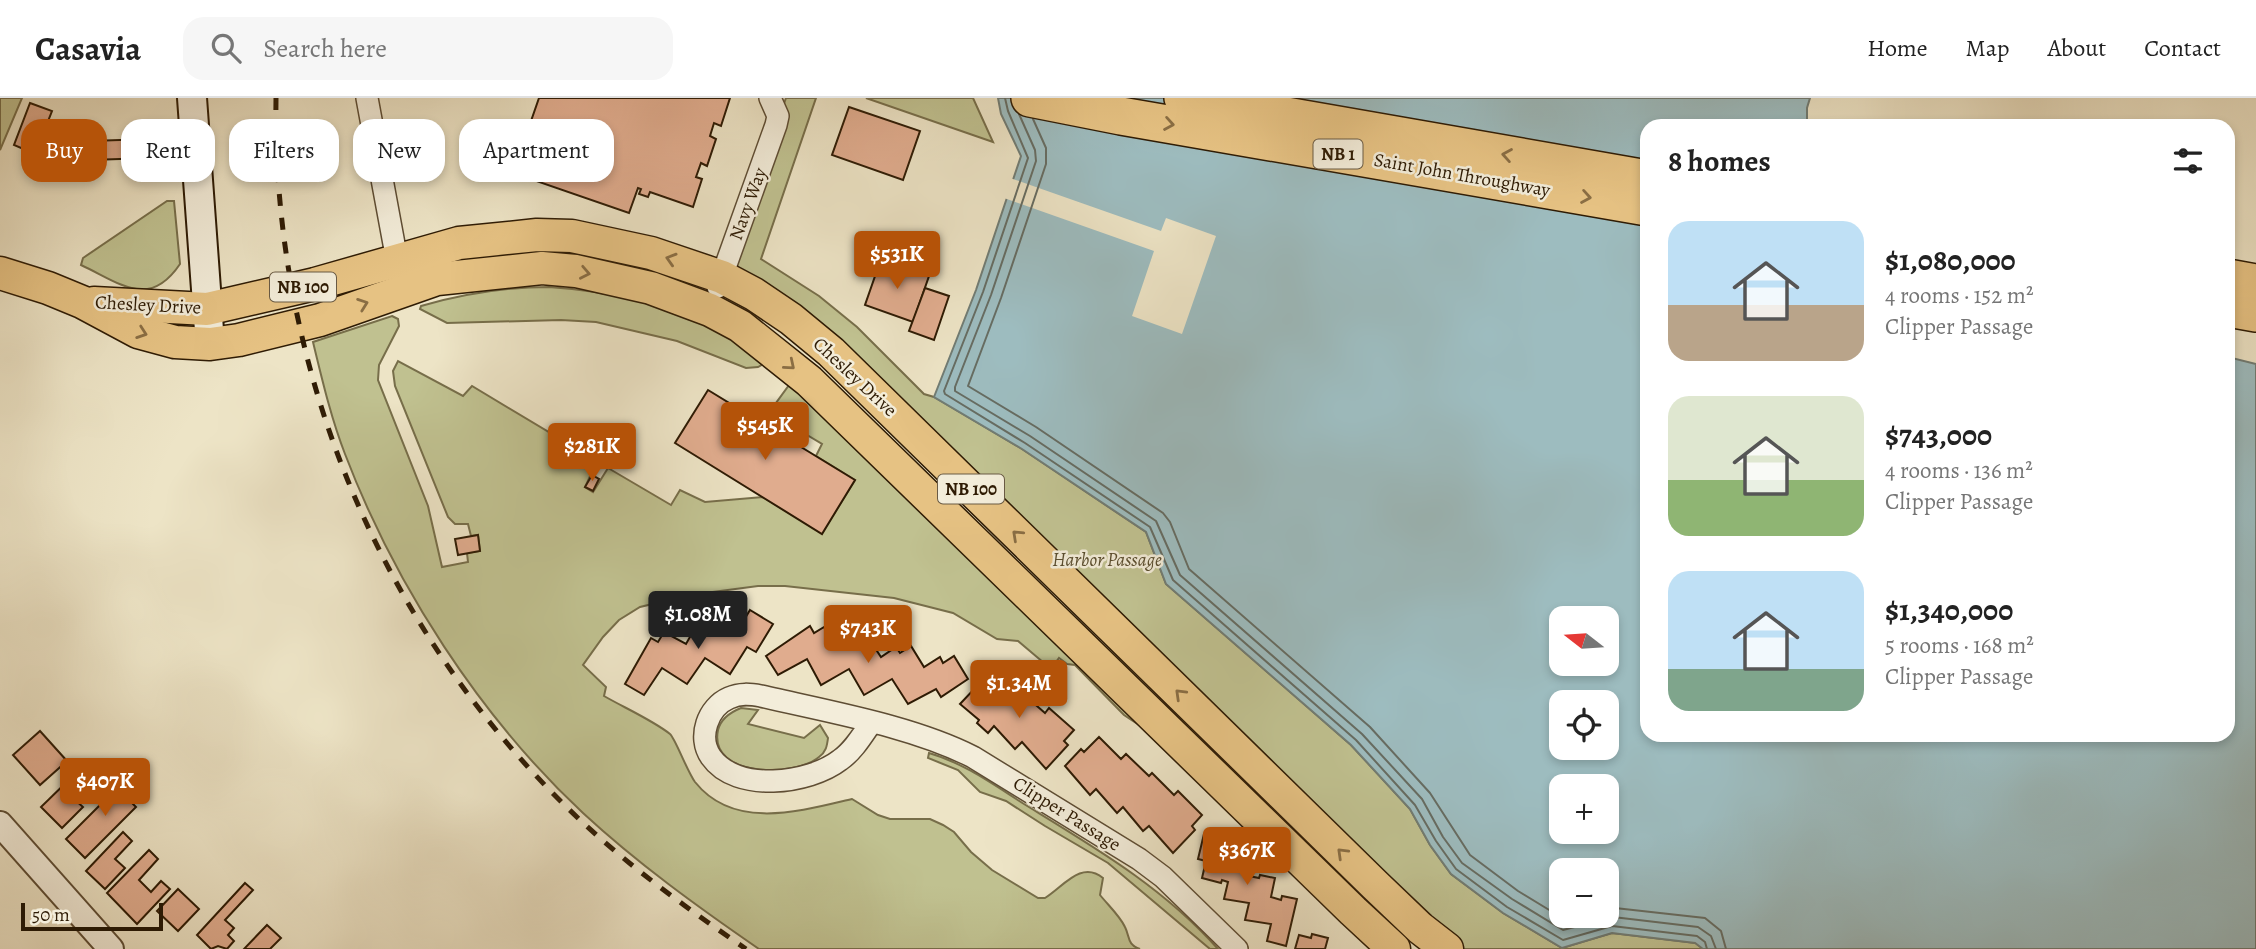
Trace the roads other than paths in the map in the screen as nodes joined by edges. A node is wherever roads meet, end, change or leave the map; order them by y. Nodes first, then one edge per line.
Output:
1 (192, 98) edge
2 (367, 98) edge
3 (770, 98) edge
4 (1030, 98) edge
5 (1183, 98) edge
6 (1640, 178) edge
7 (1640, 206) edge
8 (0, 273) edge
9 (400, 275) junction
10 (722, 277) junction
11 (2235, 279) edge
12 (2256, 283) edge
13 (82, 302) junction
14 (207, 309) junction
15 (2235, 309) edge
16 (710, 310) junction
17 (2256, 313) edge
18 (210, 344) junction
19 (871, 723) junction
20 (0, 824) edge
21 (1375, 885) junction
22 (1353, 911) junction
23 (111, 949) edge
24 (1237, 949) edge
25 (1394, 949) edge
26 (1447, 949) edge

1 - 14 main road
2 - 9 street
3 - 10 street, Navy Way
4 -> 7 highway, Saint John Throughway / NB 1
6 -> 5 highway, Saint John Throughway / NB 1
8 - 13 main road, Chesley Drive / NB 100
10 -> 9 main road, Chesley Drive / NB 100
9 - 14 main road, Chesley Drive / NB 100
9 -> 16 main road, Chesley Drive / NB 100
18 -> 9 main road, Chesley Drive / NB 100
10 - 16 street, Navy Way
21 -> 10 main road, Chesley Drive / NB 100
11 - 12 highway
13 - 14 main road, Chesley Drive / NB 100
13 -> 18 main road, Chesley Drive / NB 100
14 - 18 main road
15 - 17 highway
16 -> 22 main road, Chesley Drive / NB 100
19 - 19 street, Clipper Passage
19 - 24 street, Clipper Passage
20 - 23 street
21 - 22 main road
21 - 26 main road, Chesley Drive / NB 100
22 - 25 main road, Chesley Drive / NB 100

